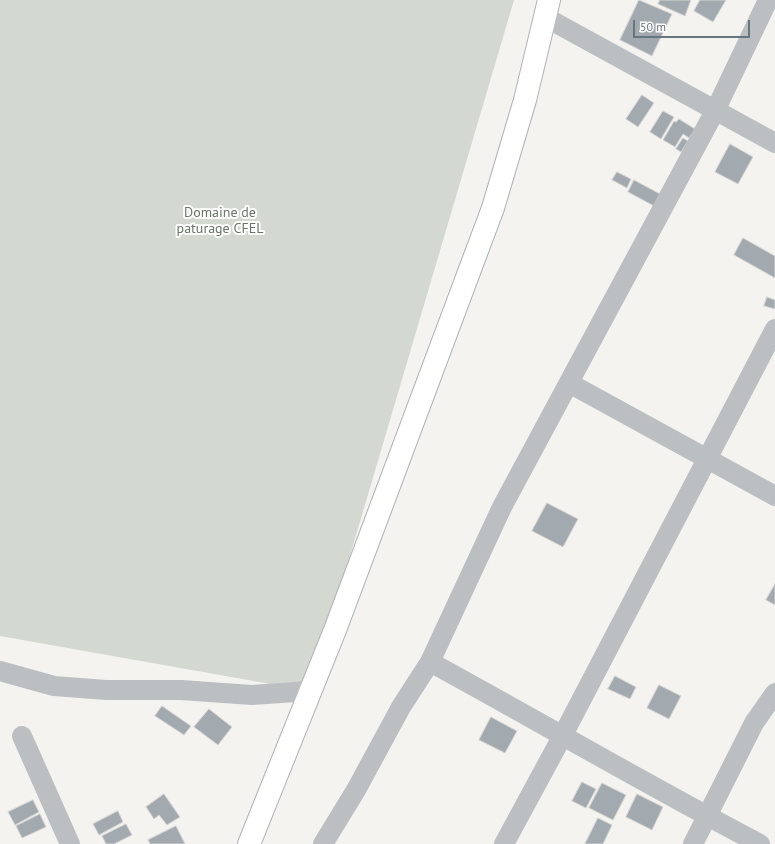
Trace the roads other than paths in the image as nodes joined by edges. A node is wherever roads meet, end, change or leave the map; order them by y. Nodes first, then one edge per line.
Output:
1 (768, 0) edge
2 (547, 9) edge
3 (716, 109) junction
4 (775, 143) edge
5 (775, 329) edge
6 (569, 383) junction
7 (708, 458) junction
8 (775, 496) edge
9 (430, 662) junction
10 (0, 671) edge
11 (310, 691) junction
12 (775, 693) edge
13 (563, 735) junction
14 (22, 736) dead end
15 (707, 817) junction
16 (70, 844) edge
17 (249, 844) edge
18 (323, 844) edge
19 (504, 844) edge
20 (693, 844) edge
21 (760, 844) edge

1 - 3 street
2 - 3 street
2 - 11 main road
3 - 4 street
3 - 6 street
5 - 7 street
6 - 7 street
6 - 9 street
7 - 8 street
7 - 13 street
9 - 13 street
9 - 18 street
10 - 11 street
11 - 17 main road
12 - 15 street
13 - 15 street
13 - 19 street
14 - 16 street
15 - 20 street
15 - 21 street

